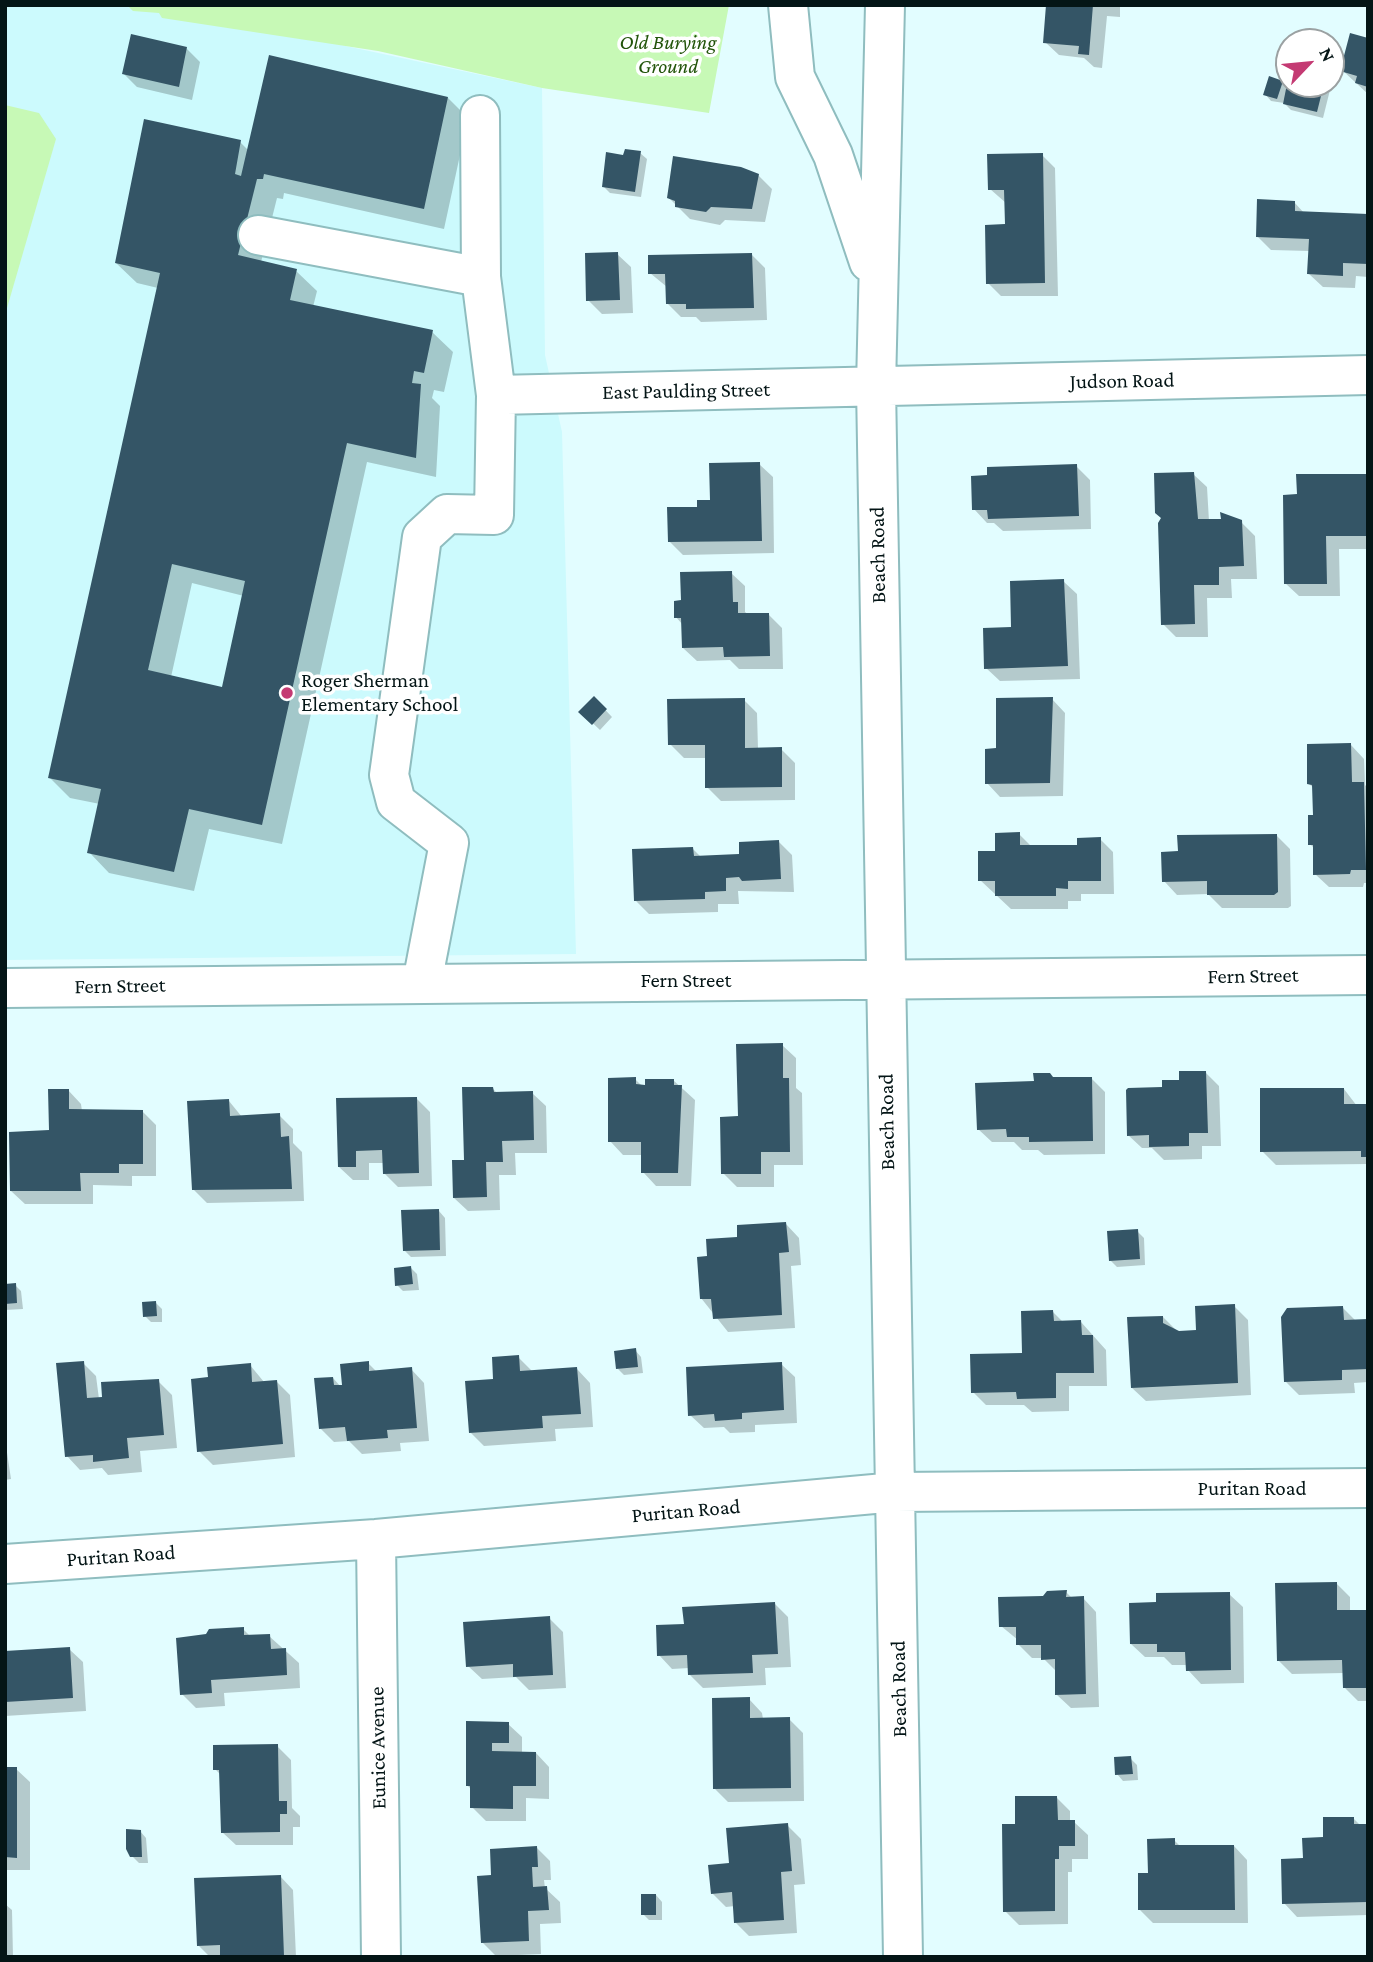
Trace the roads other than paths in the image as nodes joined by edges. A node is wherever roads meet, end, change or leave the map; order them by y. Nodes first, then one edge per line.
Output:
1 (788, 5) edge
2 (885, 5) edge
3 (480, 115) dead end
4 (258, 235) dead end
5 (481, 277) junction
6 (878, 288) junction
7 (1368, 375) edge
8 (876, 386) junction
9 (496, 395) junction
10 (1368, 975) edge
11 (884, 980) junction
12 (422, 983) junction
13 (5, 988) edge
14 (1368, 1488) edge
15 (896, 1492) junction
16 (376, 1539) junction
17 (5, 1564) edge
18 (381, 1957) edge
19 (903, 1957) edge

1 - 6 street, Beach Road
2 - 6 street, Beach Road
3 - 5 street
4 - 5 street
5 - 9 street
6 - 8 street, Beach Road
7 - 8 street, Judson Road
8 - 9 street, East Paulding Street
8 - 11 street, Beach Road
9 - 12 street
10 - 11 street, Fern Street
11 - 12 street, Fern Street
11 - 15 street, Beach Road
12 - 13 street, Fern Street
14 - 15 street, Puritan Road
15 - 16 street, Puritan Road
15 - 19 street, Beach Road
16 - 17 street, Puritan Road
16 - 18 street, Eunice Avenue

